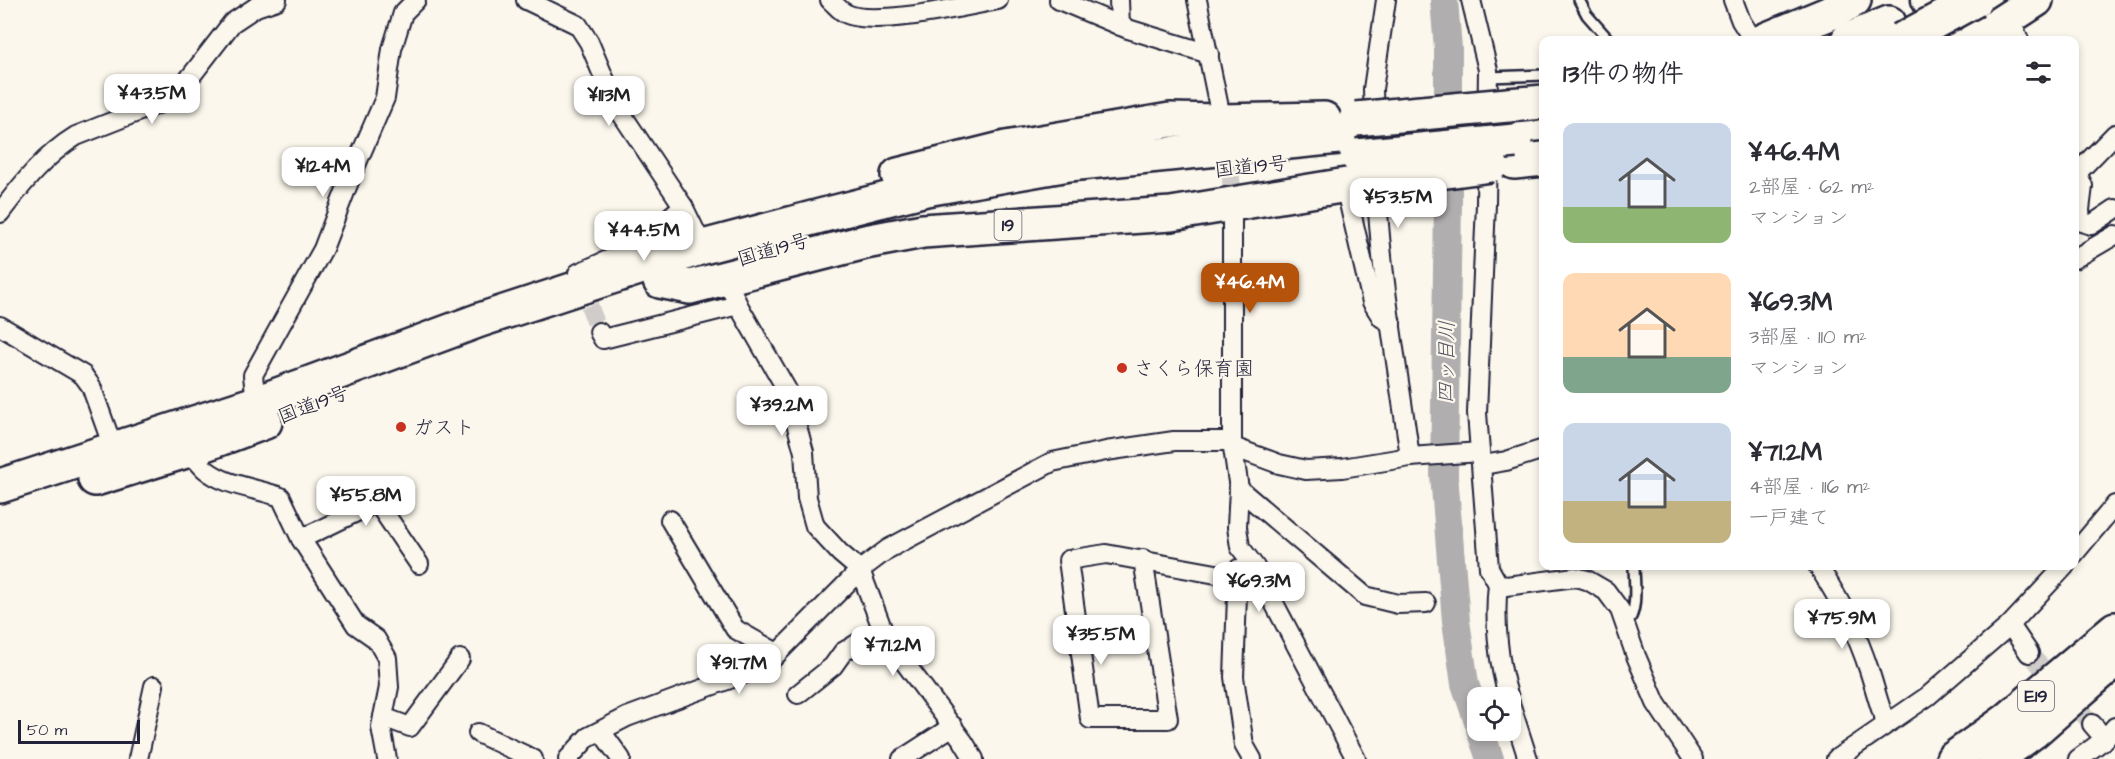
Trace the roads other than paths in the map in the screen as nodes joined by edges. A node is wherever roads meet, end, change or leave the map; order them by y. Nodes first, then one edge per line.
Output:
1 (277, 0) edge
2 (416, 0) edge
3 (526, 0) edge
4 (830, 0) edge
5 (999, 0) edge
6 (1059, 0) edge
7 (1119, 0) edge
8 (1197, 0) edge
9 (1386, 0) edge
10 (1471, 0) edge
11 (1579, 0) edge
12 (1734, 0) edge
13 (1854, 0) edge
14 (1926, 0) edge
15 (1933, 0) edge
16 (1975, 0) edge
17 (2022, 19) edge
18 (1120, 26) junction
19 (1895, 32) edge
20 (1605, 36) edge
21 (1750, 36) edge
22 (1775, 36) edge
23 (1872, 36) edge
24 (1947, 36) edge
25 (1983, 36) edge
26 (1209, 54) junction
27 (1539, 75) edge
28 (1488, 77) junction
29 (1539, 110) edge
30 (1539, 123) edge
31 (1224, 128) junction
32 (2115, 134) edge
33 (1522, 137) edge
34 (1355, 156) junction
35 (2079, 167) edge
36 (2079, 177) edge
37 (1232, 195) junction
38 (683, 206) junction
39 (2115, 208) edge
40 (0, 213) edge
41 (2115, 236) edge
42 (703, 247) junction
43 (2079, 256) edge
44 (578, 273) dead end
45 (660, 281) junction
46 (732, 291) junction
47 (1391, 323) junction
48 (0, 326) edge
49 (599, 332) dead end
50 (256, 402) junction
51 (1233, 444) junction
52 (114, 450) junction
53 (189, 450) junction
54 (1539, 450) edge
55 (1414, 456) junction
56 (1476, 456) junction
57 (0, 486) edge
58 (1239, 489) junction
59 (2115, 505) edge
60 (0, 509) edge
61 (670, 520) dead end
62 (301, 539) junction
63 (2079, 544) edge
64 (1240, 547) junction
65 (1143, 559) junction
66 (419, 564) dead end
67 (860, 570) junction
68 (1634, 570) edge
69 (1820, 570) edge
70 (2061, 570) edge
71 (1238, 578) junction
72 (1498, 584) junction
73 (1426, 603) dead end
74 (1626, 622) junction
75 (2010, 626) junction
76 (882, 629) junction
77 (2115, 629) edge
78 (2029, 653) tunnel mouth
79 (777, 654) junction
80 (460, 659) dead end
81 (2115, 660) edge
82 (154, 686) dead end
83 (1506, 687) edge
84 (798, 694) dead end
85 (383, 717) junction
86 (1886, 723) junction
87 (2092, 724) tunnel mouth
88 (953, 726) junction
89 (601, 731) junction
90 (478, 733) dead end
91 (2110, 733) edge
92 (1521, 737) edge
93 (138, 759) edge
94 (387, 759) edge
95 (533, 759) edge
96 (568, 759) edge
97 (621, 759) edge
98 (902, 759) edge
99 (974, 759) edge
100 (1252, 759) edge
101 (1356, 759) edge
102 (1528, 759) edge
103 (1693, 759) edge
104 (1836, 759) edge
105 (1953, 759) edge
106 (1996, 759) edge
107 (2078, 759) edge

1 - 40 street
2 - 50 street
3 - 38 street
4 - 5 street
6 - 18 street
7 - 18 street
8 - 26 street
9 - 47 street
10 - 28 street
11 - 20 lane
12 - 21 street
13 - 22 highway
14 - 24 main road
15 - 19 highway
16 - 19 highway, bridge
17 - 25 highway
18 - 26 street
19 - 23 highway
26 - 31 street
27 - 28 lane
28 - 56 street
29 - 33 highway, 19
30 - 33 highway, 国道19号 / 19
31 - 34 highway, 19
31 - 42 highway, 19
32 - 35 street
33 - 34 highway, 国道19号 / 19, bridge
34 - 37 highway, 19
34 - 42 highway, 国道19号 / 19
34 - 45 highway, 国道19号 / 19
34 - 47 street
36 - 39 street
37 - 46 highway, 19
37 - 51 street
38 - 42 street
38 - 44 street
41 - 43 street
42 - 50 highway, 国道19号 / 19
45 - 46 highway, 19
45 - 53 highway, 国道19号 / 19
46 - 49 street
46 - 67 street
47 - 55 street
48 - 52 street
50 - 52 highway, 国道19号 / 19
51 - 55 street
51 - 58 street
51 - 67 street
52 - 57 highway, 国道19号 / 19
53 - 60 highway, 国道19号 / 19
53 - 62 street
54 - 56 street
55 - 56 street
56 - 72 street
58 - 64 street
58 - 73 street
59 - 63 street
61 - 79 street
62 - 66 street
62 - 85 street
64 - 71 street
64 - 101 street
65 - 65 street
65 - 71 street
67 - 76 street
67 - 79 street
68 - 74 lane
69 - 86 street
70 - 75 street
71 - 100 street
72 - 74 street
72 - 83 street
74 - 103 street
75 - 78 street
75 - 86 street
76 - 84 street
76 - 88 street
77 - 105 highway, E19
79 - 89 street
80 - 85 street
81 - 106 highway, E19
82 - 93 street
85 - 94 street
86 - 104 street
87 - 91 street
88 - 98 street
88 - 99 street
89 - 96 street
89 - 97 street
90 - 95 street
91 - 107 street
92 - 102 street

